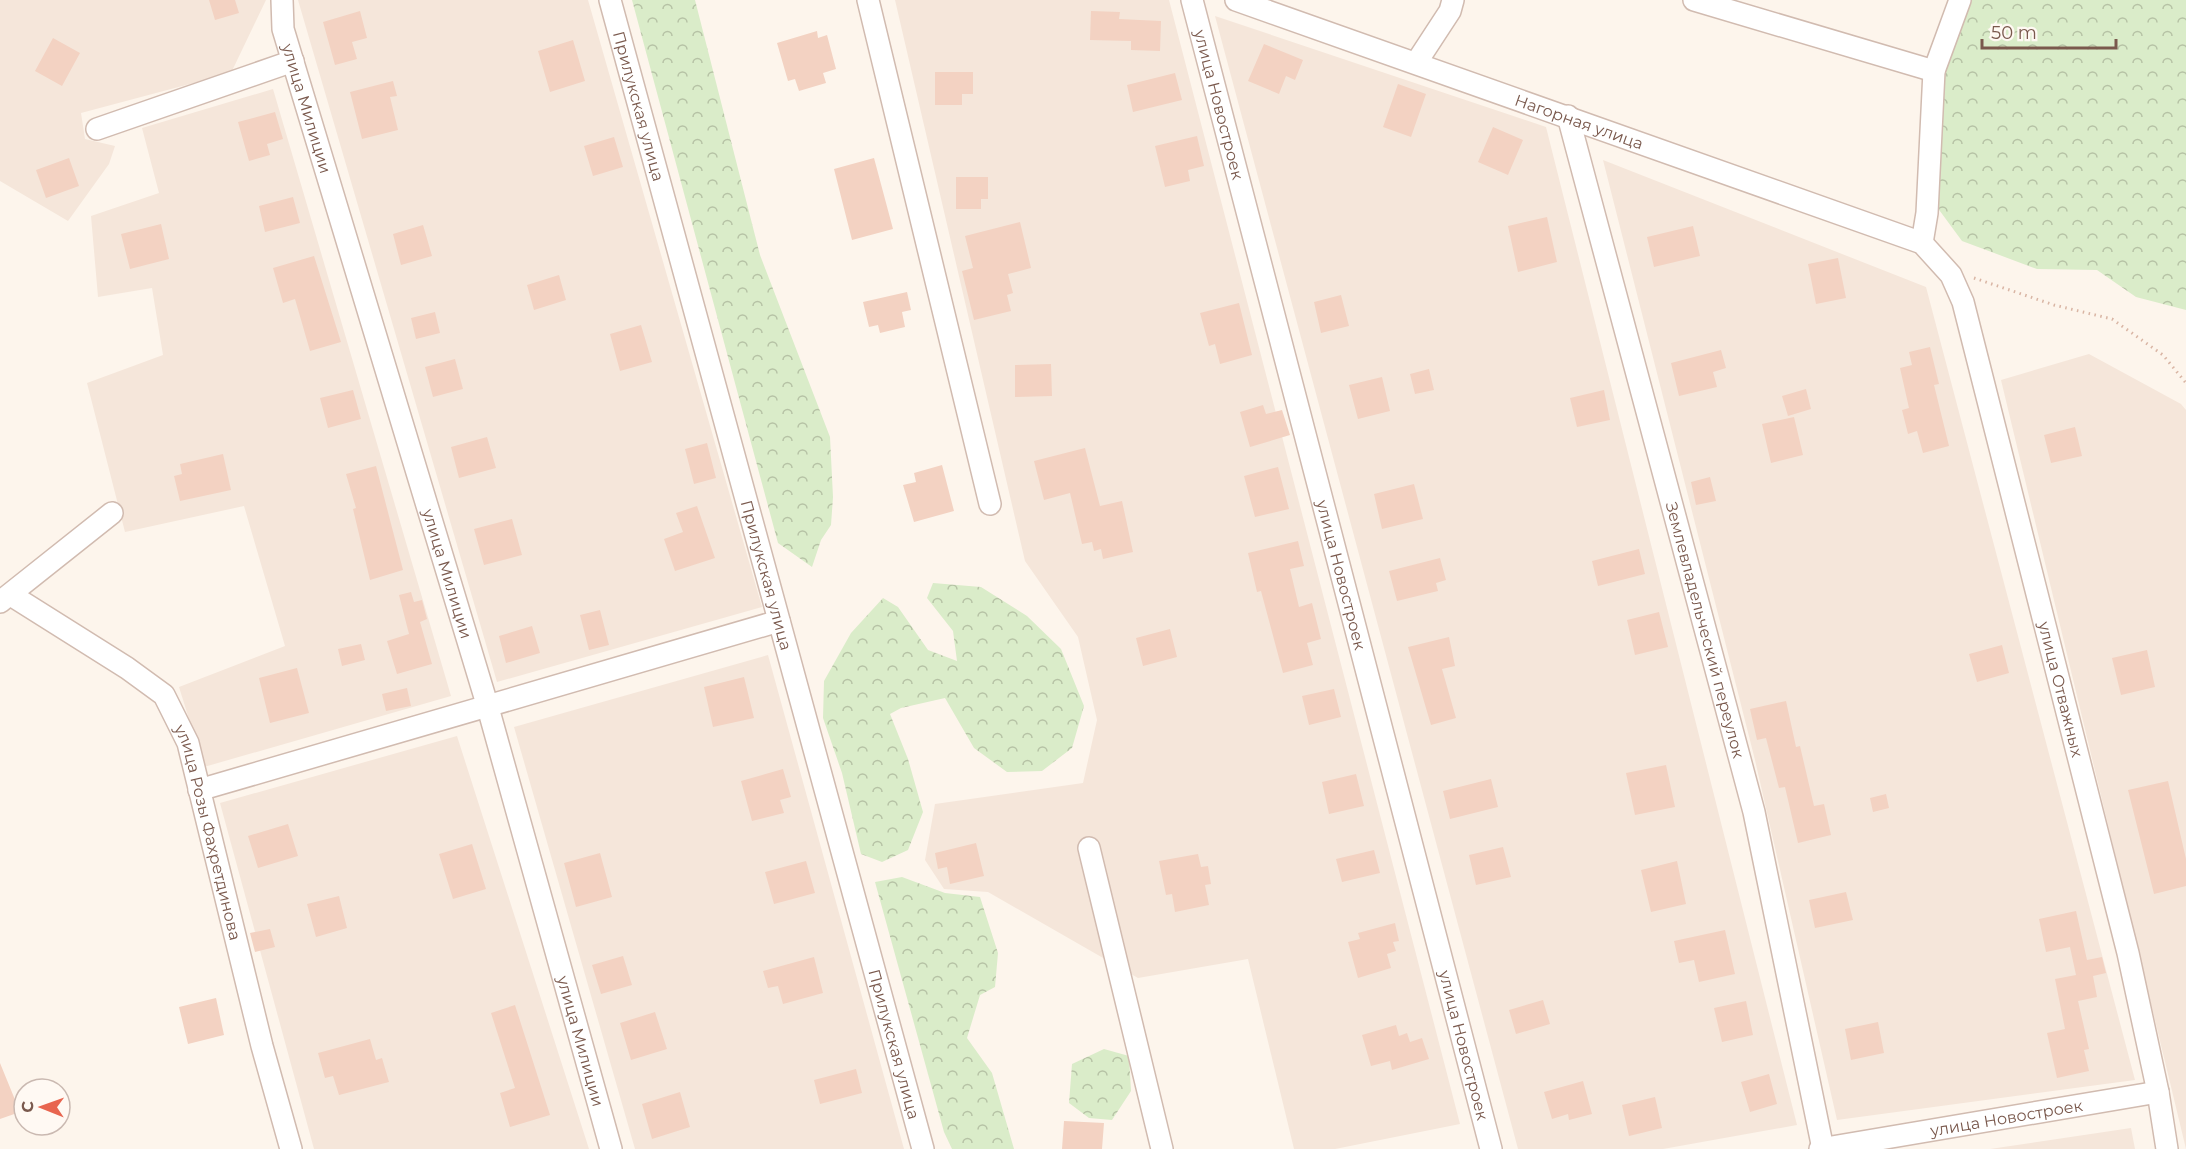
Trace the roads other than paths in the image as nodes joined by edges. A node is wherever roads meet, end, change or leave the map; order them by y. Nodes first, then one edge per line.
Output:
1 (282, 0) edge
2 (610, 0) edge
3 (868, 0) edge
4 (1192, 0) edge
5 (1236, 0) edge
6 (1453, 0) edge
7 (1694, 0) edge
8 (1960, 0) edge
9 (293, 61) junction
10 (1416, 63) junction
11 (1934, 72) junction
12 (1568, 116) junction
13 (97, 129) dead end
14 (1922, 243) junction
15 (990, 504) dead end
16 (112, 513) dead end
17 (6, 598) edge
18 (779, 621) junction
19 (488, 706) junction
20 (199, 790) junction
21 (1089, 848) dead end
22 (2158, 1092) junction
23 (291, 1149) edge
24 (611, 1149) edge
25 (923, 1149) edge
26 (1162, 1149) edge
27 (1491, 1149) edge
28 (1821, 1149) edge
29 (2167, 1149) edge

1 - 9 street, улица Милиции
2 - 18 street, Прилукская улица
3 - 15 street
4 - 27 street, улица Новостроек
5 - 10 street, Нагорная улица
6 - 10 street
7 - 11 street
8 - 11 street
9 - 13 street
9 - 19 street, улица Милиции
10 - 12 street, Нагорная улица
11 - 14 street
12 - 14 street, Нагорная улица
12 - 28 street, Землевладельческий переулок
14 - 22 street, улица Отважных
16 - 17 street
17 - 20 street, улица Розы Фахретдинова
18 - 19 street
18 - 25 street, Прилукская улица
19 - 20 street
19 - 24 street, улица Милиции
20 - 23 street, улица Розы Фахретдинова
21 - 26 street
22 - 28 street, улица Новостроек
22 - 29 street, улица Отважных

